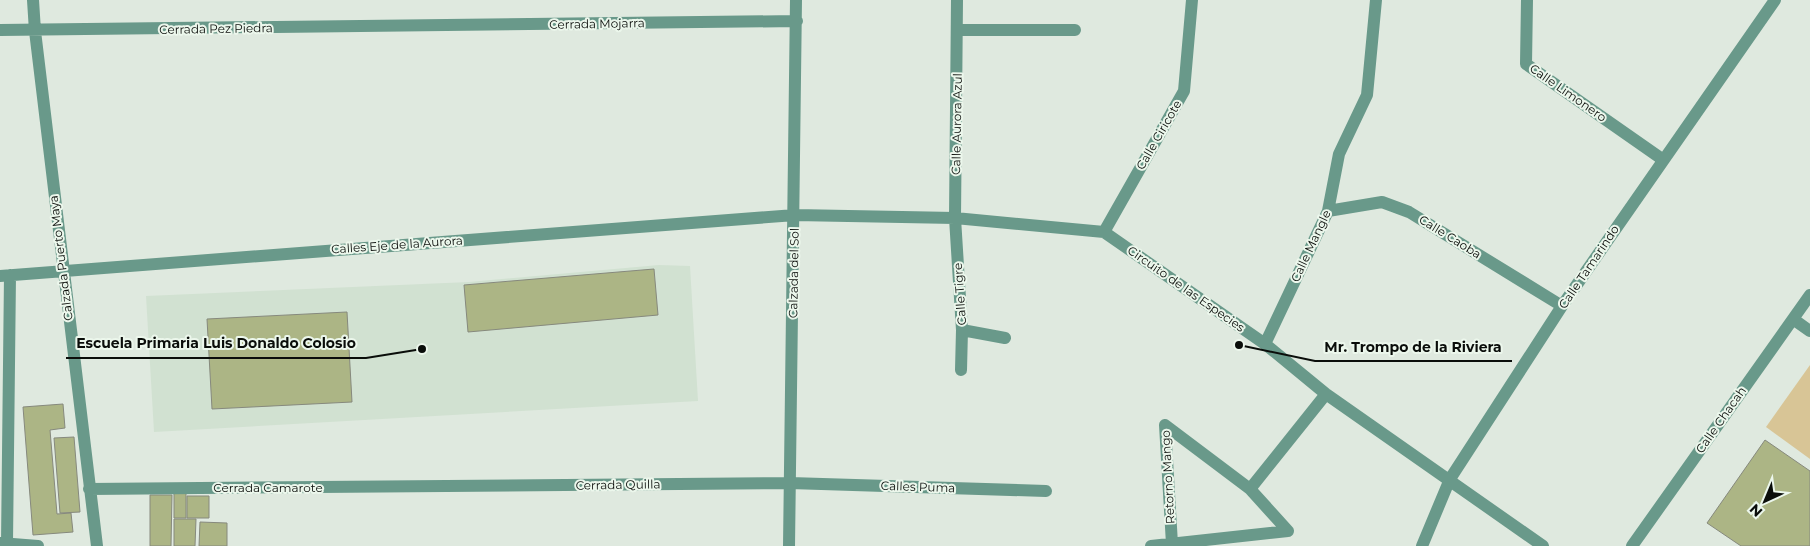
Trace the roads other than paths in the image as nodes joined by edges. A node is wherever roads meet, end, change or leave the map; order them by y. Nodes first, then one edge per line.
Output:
1 (33, 0) edge
2 (796, 0) edge
3 (957, 0) edge
4 (1192, 0) edge
5 (1376, 0) edge
6 (1527, 0) edge
7 (1775, 0) edge
8 (797, 22) junction
9 (398, 27) joint
10 (0, 30) edge
11 (958, 30) junction
12 (1075, 30) dead end
13 (35, 31) junction
14 (1662, 159) junction
15 (1328, 211) junction
16 (795, 215) junction
17 (955, 218) junction
18 (1104, 232) junction
19 (62, 270) junction
20 (5, 276) edge
21 (1810, 295) edge
22 (1562, 306) junction
23 (1793, 319) junction
24 (962, 330) junction
25 (1810, 331) edge
26 (1005, 338) dead end
27 (1265, 344) junction
28 (961, 370) dead end
29 (1326, 394) junction
30 (1450, 479) junction
31 (790, 483) junction
32 (446, 487) joint
33 (89, 489) junction
34 (1250, 489) junction
35 (1046, 491) dead end
36 (4, 543) edge
37 (1172, 544) junction
38 (38, 546) edge
39 (97, 546) edge
40 (789, 546) edge
41 (1151, 546) edge
42 (1422, 546) edge
43 (1543, 546) edge
44 (1632, 546) edge

1 - 13 street, Calzada Puerto Maya
2 - 8 street, Calzada del Sol
3 - 11 street, Calle Aurora Azul
4 - 18 street, Calle Ciricote
5 - 15 street, Calle Mangle
6 - 14 street, Calle Limonero
7 - 14 street, Calle Tamarindo
8 - 9 street, Cerrada Mojarra
8 - 16 street, Calzada del Sol
9 - 13 street, Cerrada Pez Piedra
10 - 13 street, Cerrada Pez Piedra
11 - 12 street
11 - 17 street, Calle Aurora Azul
13 - 19 street, Calzada Puerto Maya
14 - 22 street, Calle Tamarindo
15 - 22 street, Calle Caoba
15 - 27 street, Calle Mangle
16 - 17 street, Circuito de las Especies
16 - 19 street, Calles Eje de la Aurora
16 - 31 street, Calzada del Sol
17 - 18 street, Circuito de las Especies
17 - 24 street, Calle Tigre
18 - 27 street, Circuito de las Especies
19 - 20 street, Calles Eje de la Aurora
19 - 33 street, Calzada Puerto Maya
20 - 36 street
21 - 23 street, Calle Chacah
22 - 30 street, Calle Tamarindo
23 - 25 street
23 - 44 street, Calle Chacah
24 - 26 street
24 - 28 street, Calle Tigre
27 - 29 street, Circuito de las Especies
29 - 30 street, Circuito de las Especies
29 - 34 street
30 - 42 street, Calle Tamarindo
30 - 43 street, Circuito de las Especies
31 - 32 street, Cerrada Quilla
31 - 35 street, Calles Puma
31 - 40 street, Calzada del Sol
32 - 33 street, Cerrada Camarote
33 - 39 street, Calzada Puerto Maya
34 - 37 street, Retorno Mango
34 - 37 street, Retorno Mango
36 - 38 street
37 - 41 street, Retorno Mango

